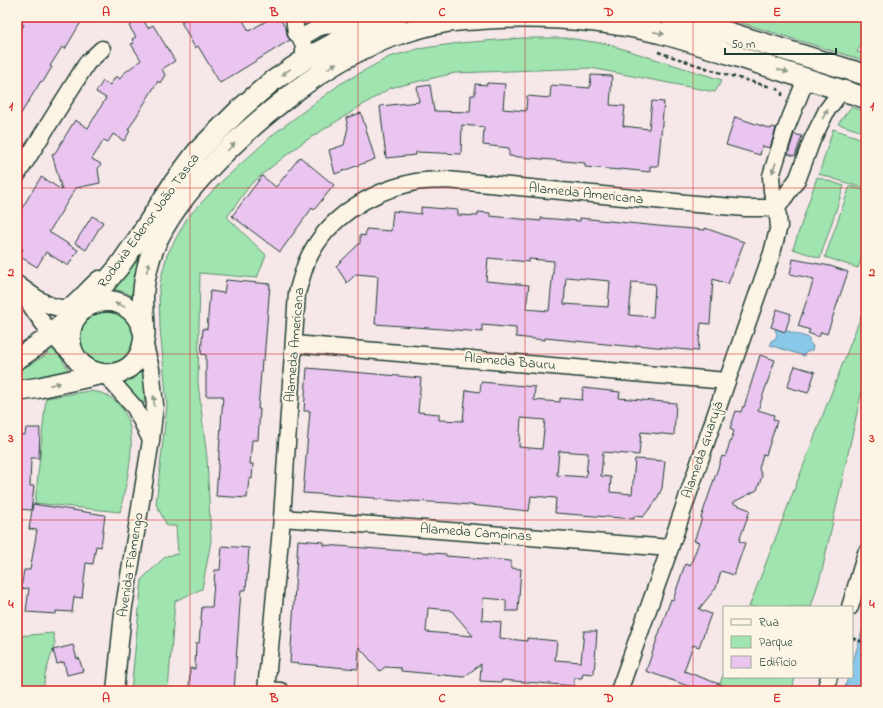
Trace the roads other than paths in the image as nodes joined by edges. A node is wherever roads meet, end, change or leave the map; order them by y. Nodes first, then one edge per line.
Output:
1 (294, 17) edge
2 (396, 17) edge
3 (671, 17) edge
4 (358, 30) junction
5 (300, 36) junction
6 (102, 49) dead end
7 (304, 60) junction
8 (844, 68) junction
9 (866, 75) edge
10 (806, 79) junction
11 (842, 90) junction
12 (866, 98) edge
13 (17, 174) edge
14 (777, 208) junction
15 (118, 268) junction
16 (17, 284) edge
17 (35, 313) junction
18 (80, 313) junction
19 (52, 334) junction
20 (144, 338) junction
21 (36, 344) junction
22 (294, 344) junction
23 (17, 359) edge
24 (77, 360) junction
25 (103, 374) junction
26 (727, 381) junction
27 (17, 391) edge
28 (151, 440) junction
29 (282, 518) junction
30 (670, 548) junction
31 (866, 553) edge
32 (850, 606) edge
33 (830, 678) edge
34 (115, 691) edge
35 (271, 691) edge
36 (619, 691) edge
37 (825, 691) edge

1 - 5 street
2 - 4 main road, Rodovia Edenor João Tasca
3 - 8 main road
4 - 5 street
4 - 7 main road, Rodovia Edenor João Tasca
5 - 7 street
6 - 13 street
7 -> 15 main road, Rodovia Edenor João Tasca
8 - 9 main road
8 - 10 main road
10 - 11 main road, Rodovia Edenor João Tasca
10 -> 14 street, Alameda Guarujá
20 -> 10 main road, Rodovia Edenor João Tasca
11 - 12 main road, Rodovia Edenor João Tasca
14 -> 11 street
14 - 22 street, Alameda Americana
14 - 26 street, Alameda Guarujá
15 - 16 street
15 - 18 main road, Rodovia Edenor João Tasca
16 - 17 street
17 - 19 street
17 - 21 street
18 - 19 main road, Rodovia Edenor João Tasca
20 -> 18 main road
18 - 24 main road
19 - 21 main road, Rodovia Edenor João Tasca
19 - 24 street
20 - 25 main road
28 -> 20 street, Avenida Flamengo
21 - 23 main road, Rodovia Edenor João Tasca
22 - 26 street, Alameda Bauru
22 - 29 street, Alameda Americana
24 - 25 main road
27 -> 25 main road
25 - 28 street
26 - 30 street, Alameda Guarujá
28 - 34 street, Avenida Flamengo
29 - 30 street, Alameda Campinas
29 - 35 street, Alameda Americana
30 - 36 street, Alameda Guarujá
31 - 32 street
33 - 37 street

